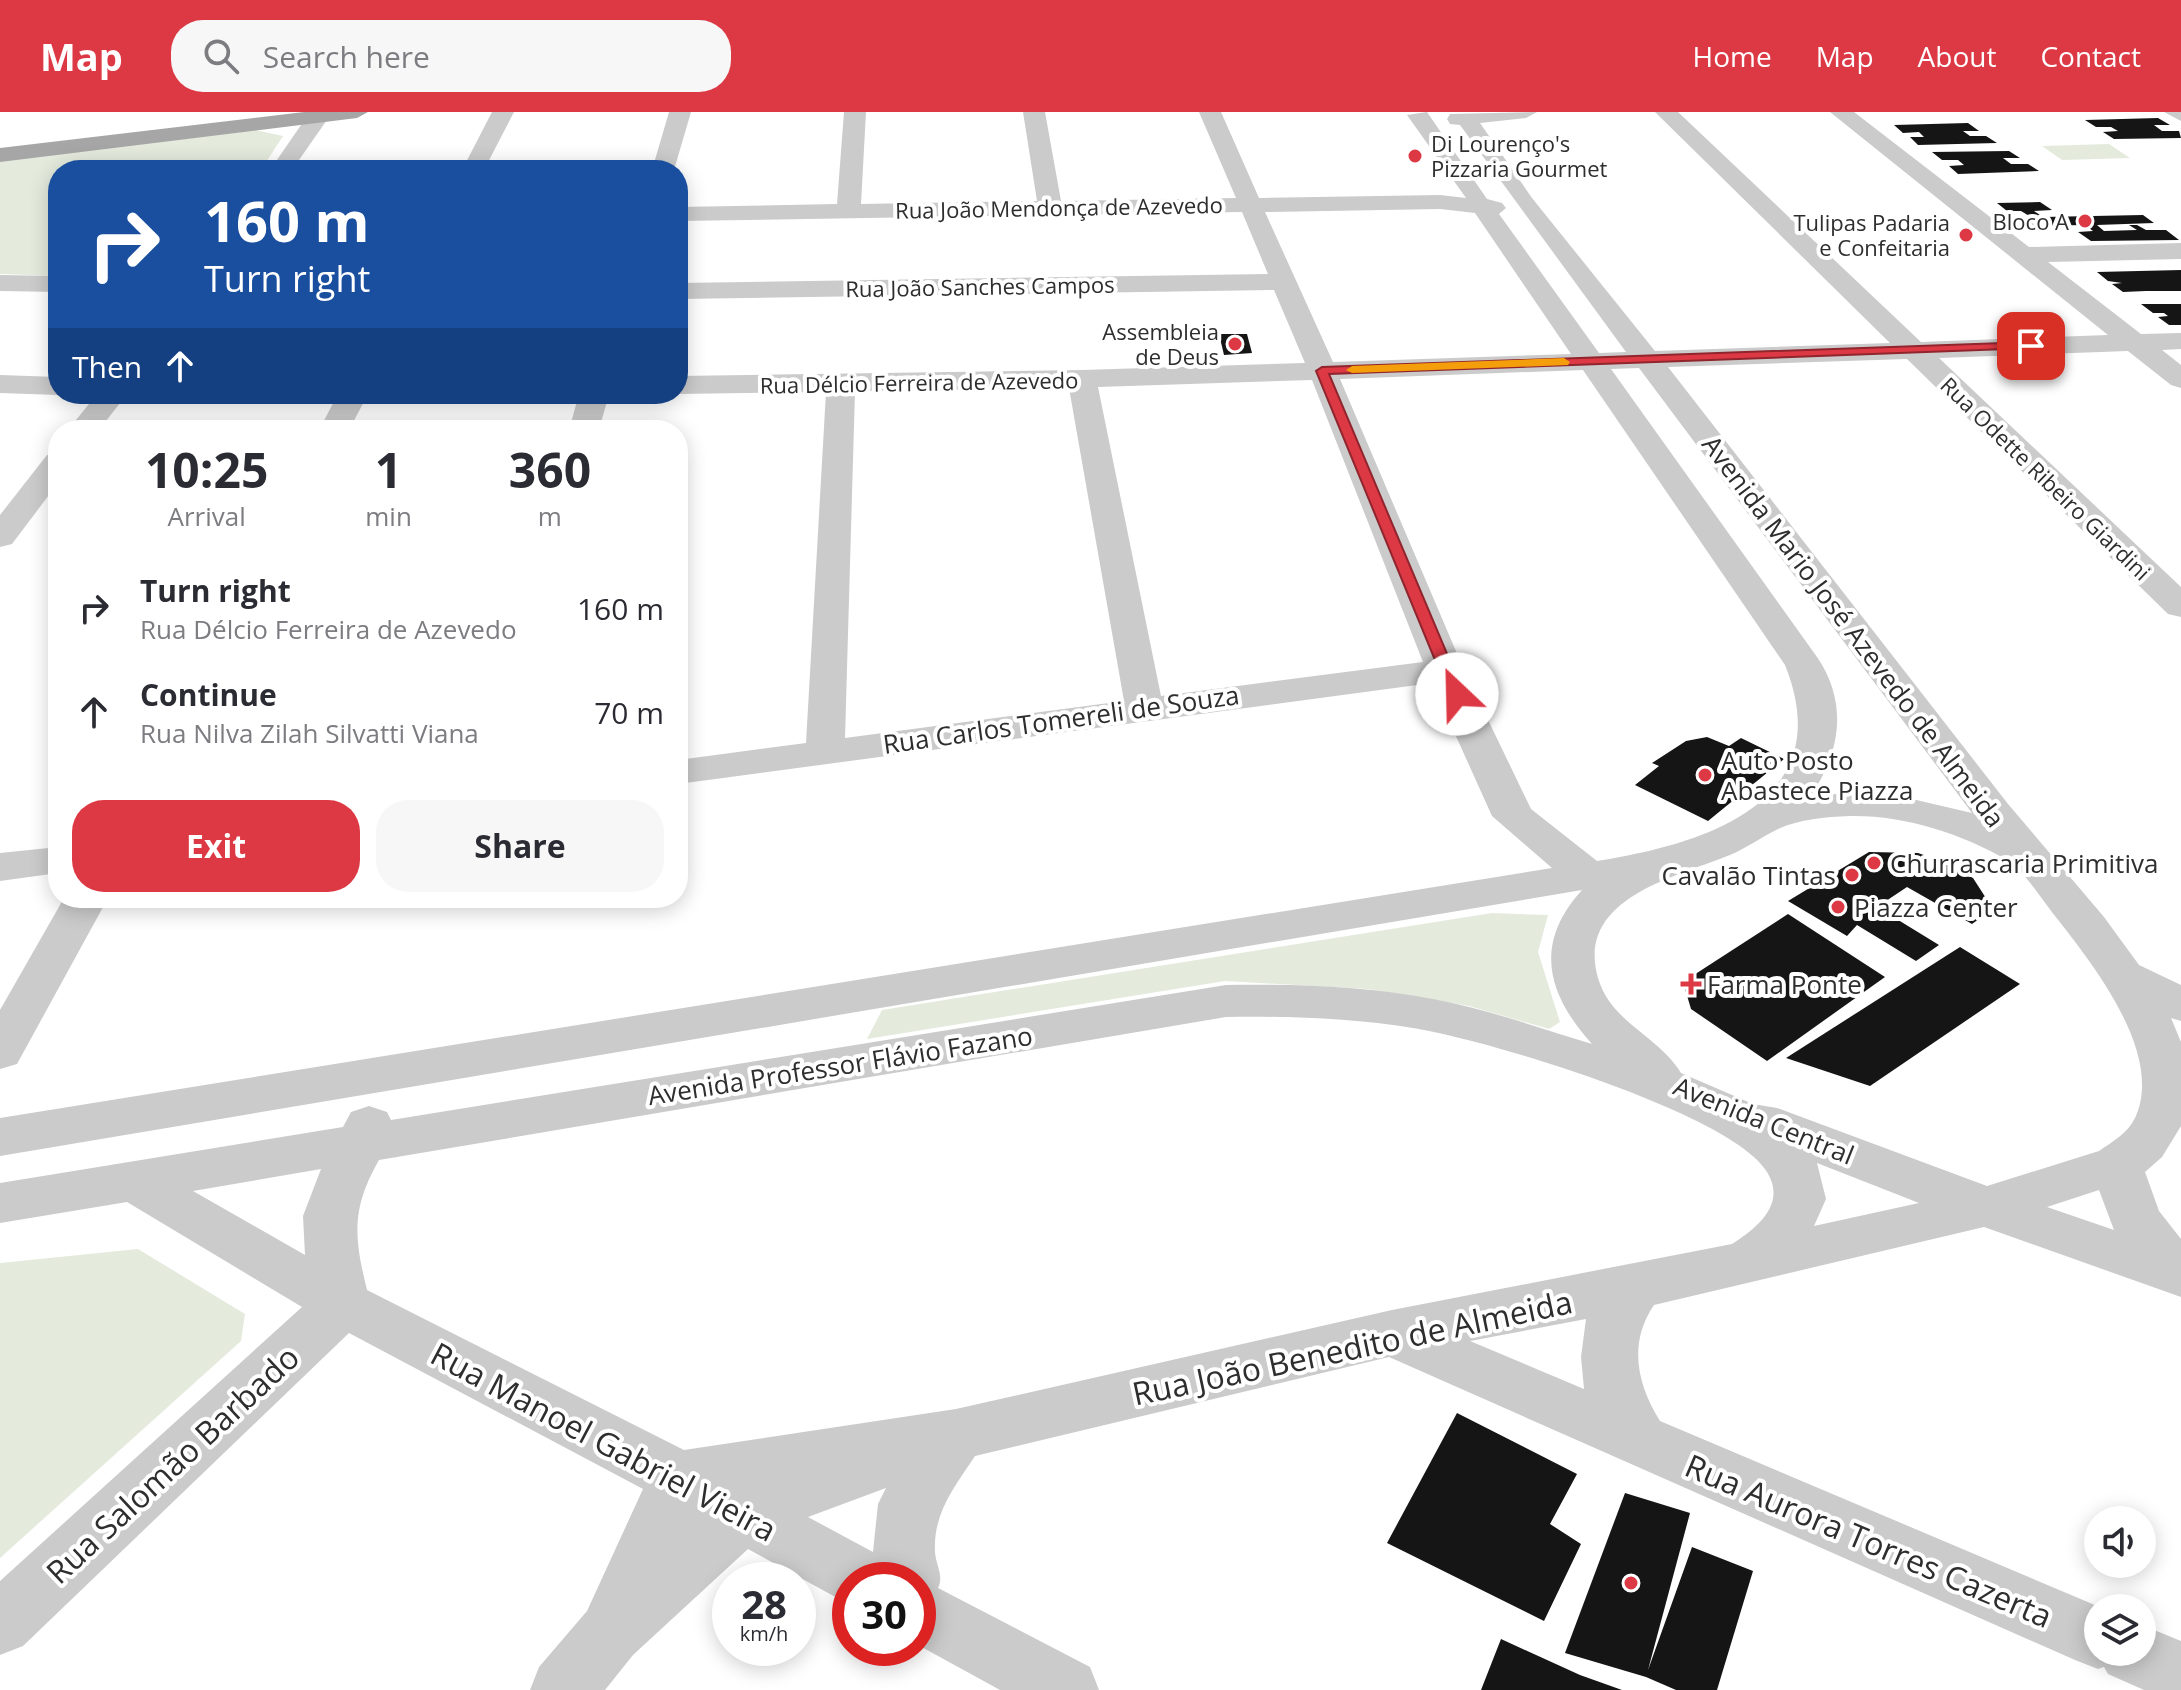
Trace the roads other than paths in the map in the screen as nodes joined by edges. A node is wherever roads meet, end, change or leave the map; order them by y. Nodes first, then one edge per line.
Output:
1 (233, 112) edge
2 (357, 112) edge
3 (503, 112) edge
4 (680, 112) edge
5 (855, 112) edge
6 (1034, 112) edge
7 (1210, 112) edge
8 (1526, 112) edge
9 (1666, 112) edge
10 (1841, 112) edge
11 (2175, 112) edge
12 (1417, 113) edge
13 (1491, 113) edge
14 (1466, 115) edge
15 (2181, 115) edge
16 (318, 117) junction
17 (0, 133) edge
18 (0, 155) edge
19 (288, 160) edge
20 (478, 160) edge
21 (666, 160) edge
22 (1525, 200) junction
23 (1482, 201) junction
24 (1247, 204) junction
25 (1050, 208) junction
26 (849, 211) junction
27 (688, 214) edge
28 (2181, 251) edge
29 (2022, 255) junction
30 (1282, 282) junction
31 (0, 283) edge
32 (48, 284) edge
33 (688, 291) edge
34 (2181, 341) edge
35 (2134, 342) junction
36 (1912, 350) junction
37 (1646, 359) junction
38 (1591, 361) junction
39 (1322, 371) junction
40 (1082, 379) junction
41 (2181, 379) edge
42 (841, 383) junction
43 (0, 384) edge
44 (688, 385) edge
45 (48, 386) edge
46 (104, 404) edge
47 (91, 420) edge
48 (48, 475) edge
49 (0, 537) edge
50 (2181, 606) edge
51 (1445, 670) junction
52 (1144, 707) junction
53 (825, 751) junction
54 (688, 771) edge
55 (1513, 816) junction
56 (1769, 818) junction
57 (2023, 852) junction
58 (48, 861) edge
59 (1665, 863) junction
60 (0, 867) edge
61 (1589, 876) junction
62 (1508, 889) junction
63 (80, 908) edge
64 (2124, 976) junction
65 (2181, 1005) edge
66 (0, 1052) edge
67 (2172, 1054) edge
68 (322, 1084) junction
69 (1674, 1088) junction
70 (0, 1137) edge
71 (364, 1143) junction
72 (2117, 1165) junction
73 (135, 1182) junction
74 (0, 1203) edge
75 (1984, 1206) junction
76 (1748, 1261) junction
77 (2179, 1274) edge
78 (1636, 1287) junction
79 (343, 1304) junction
80 (1392, 1333) junction
81 (956, 1435) junction
82 (1640, 1442) junction
83 (679, 1478) junction
84 (744, 1513) junction
85 (906, 1562) edge
86 (832, 1563) edge
87 (936, 1621) edge
88 (0, 1624) edge
89 (2084, 1632) edge
90 (610, 1633) junction
91 (2156, 1662) edge
92 (2181, 1673) edge
93 (563, 1690) edge
94 (1066, 1690) edge

1 - 17 main road
2 - 16 main road
3 - 20 street
4 - 21 street
5 - 26 street
6 - 25 street
7 - 24 street
8 - 13 street
9 - 36 street, Rua Odette Ribeiro Giardini
10 - 29 street
11 - 15 street
12 - 14 street
12 - 23 street, Avenida Mario José Azevedo de Almeida
13 - 14 street
14 - 22 street, Avenida Mario José Azevedo de Almeida
16 - 18 main road
16 - 19 street
22 - 23 street, Rua João Mendonça de Azevedo
22 - 37 street, Avenida Mario José Azevedo de Almeida
23 - 24 street, Rua João Mendonça de Azevedo
23 - 38 street, Avenida Mario José Azevedo de Almeida
24 - 25 street, Rua João Mendonça de Azevedo
24 - 30 street
25 - 26 street, Rua João Mendonça de Azevedo
26 - 27 street, Rua João Mendonça de Azevedo
28 - 29 street
29 - 35 street
30 - 33 street, Rua João Sanches Campos
30 - 39 street
31 - 32 street
34 - 35 street, Rua Délcio Ferreira de Azevedo
35 - 36 street, Rua Délcio Ferreira de Azevedo
35 - 41 street
36 - 37 street, Rua Délcio Ferreira de Azevedo
36 - 50 street, Rua Odette Ribeiro Giardini
37 - 38 street, Rua Délcio Ferreira de Azevedo
37 - 57 street, Avenida Mario José Azevedo de Almeida
38 - 39 street, Rua Délcio Ferreira de Azevedo
38 - 56 street, Avenida Mario José Azevedo de Almeida
39 - 40 street, Rua Délcio Ferreira de Azevedo
39 - 51 street
40 - 42 street, Rua Délcio Ferreira de Azevedo
40 - 52 street
42 - 44 street, Rua Délcio Ferreira de Azevedo
42 - 53 street
43 - 45 street
46 - 47 street
48 - 49 street
51 - 52 street, Rua Carlos Tomereli de Souza
51 - 55 street
52 - 53 street, Rua Carlos Tomereli de Souza
53 - 54 street, Rua Carlos Tomereli de Souza
55 - 61 street
55 - 62 street
56 - 57 street, Avenida Central
56 - 59 street, Avenida Central
57 - 64 street, Avenida Mario José Azevedo de Almeida
58 - 60 street
59 - 61 street
59 - 69 street, Avenida Central
61 - 62 street
62 - 68 street
63 - 66 street
64 - 65 street
64 - 67 street
67 - 72 street
68 - 70 street
68 - 71 street
69 - 71 street, Avenida Professor Flávio Fazano
69 - 75 street, Avenida Central
69 - 76 street, Rua João Benedito de Almeida
71 - 73 street, Avenida Professor Flávio Fazano
71 - 79 street
72 - 75 street
72 - 77 street
73 - 74 street, Avenida Professor Flávio Fazano
73 - 79 street, Rua Manoel Gabriel Vieira
75 - 76 street, Rua João Benedito de Almeida
75 - 77 street, Avenida Central
76 - 78 street, Rua João Benedito de Almeida
78 - 80 street, Rua João Benedito de Almeida
78 - 82 street
79 - 83 street, Rua Manoel Gabriel Vieira
79 - 88 street, Rua Salomão Barbado
80 - 81 street, Rua João Benedito de Almeida
80 - 82 street, Rua Aurora Torres Cazerta
81 - 83 street, Rua João Benedito de Almeida
81 - 84 street, Rua João Benedito de Almeida
81 - 85 street
82 - 89 street, Rua Aurora Torres Cazerta
83 - 84 street, Rua Manoel Gabriel Vieira
83 - 90 street, Rua João Benedito de Almeida
84 - 86 street, Rua Manoel Gabriel Vieira
84 - 90 street, Rua João Benedito de Almeida
87 - 94 street
90 - 93 street, Rua João Benedito de Almeida
91 - 92 street

